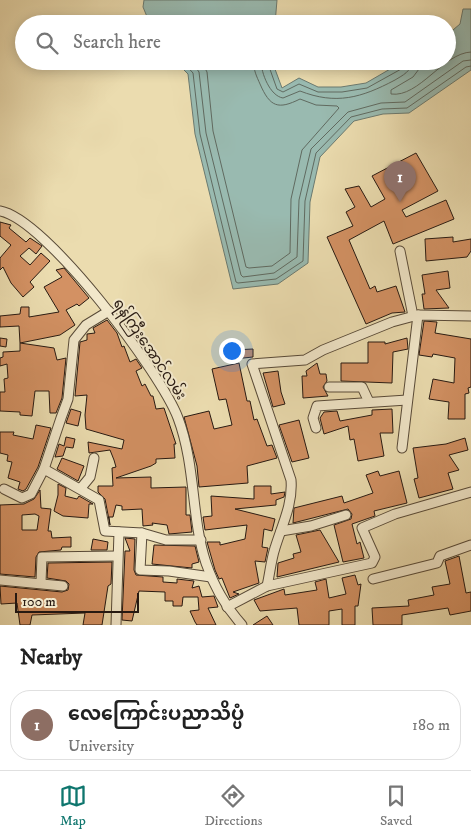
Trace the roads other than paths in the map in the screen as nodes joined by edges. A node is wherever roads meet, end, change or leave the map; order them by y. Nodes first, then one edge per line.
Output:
1 (0, 211) edge
2 (400, 251) dead end
3 (110, 311) junction
4 (415, 316) junction
5 (471, 316) edge
6 (329, 387) dead end
7 (407, 400) junction
8 (369, 402) junction
9 (316, 428) dead end
10 (402, 448) dead end
11 (94, 458) dead end
12 (44, 468) junction
13 (81, 488) junction
14 (1, 491) edge
15 (471, 492) edge
16 (346, 515) dead end
17 (281, 530) junction
18 (119, 532) junction
19 (142, 533) junction
20 (201, 540) junction
21 (471, 545) edge
22 (117, 556) junction
23 (211, 577) junction
24 (0, 580) edge
25 (373, 580) dead end
26 (40, 582) junction
27 (63, 586) dead end
28 (267, 586) junction
29 (227, 607) junction
30 (116, 625) edge
31 (242, 625) edge

1 - 3 street, ရန်ကြီးအောင်လမ်း
2 - 4 street
3 - 12 street
3 - 20 street, ရန်ကြီးအောင်လမ်း
4 - 5 street
4 - 7 street
4 - 17 street
6 - 8 street
7 - 8 street
7 - 10 street
8 - 9 street
11 - 13 street
12 - 13 street
12 - 14 street
13 - 18 street
15 - 28 street
16 - 17 street
17 - 28 street
18 - 19 street
18 - 22 street
19 - 20 street
19 - 23 street
20 - 23 street, ရန်ကြီးအောင်လမ်း
21 - 25 street
22 - 26 street
22 - 30 street
23 - 29 street, ရန်ကြီးအောင်လမ်း
24 - 26 street
26 - 27 street
28 - 29 street
29 - 31 street, ရန်ကြီးအောင်လမ်း

